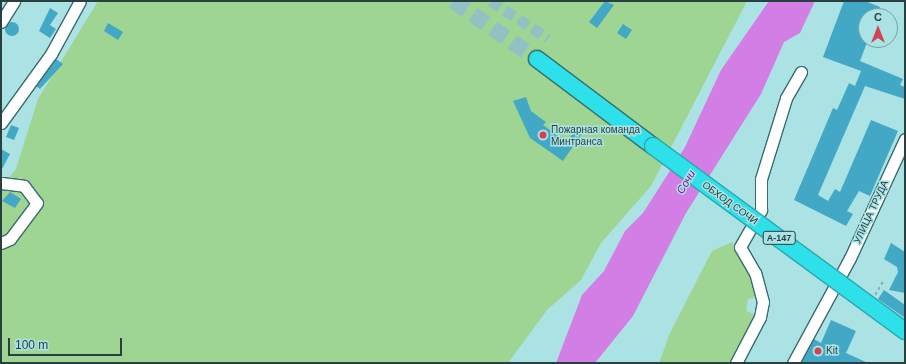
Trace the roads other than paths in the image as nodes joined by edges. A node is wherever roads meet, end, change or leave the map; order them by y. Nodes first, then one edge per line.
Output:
1 (14, 1) edge
2 (80, 1) edge
3 (1, 22) edge
4 (537, 59) tunnel mouth
5 (800, 72) dead end
6 (1, 123) edge
7 (905, 139) edge
8 (1, 183) edge
9 (1, 243) edge
10 (905, 331) edge
11 (736, 363) edge
12 (793, 363) edge

1 - 3 street
2 - 6 street
4 - 10 highway, ОБХОД СОЧИ / А-147, bridge
5 - 11 street
7 - 12 street, УЛИЦА ТРУДА
8 - 9 street

